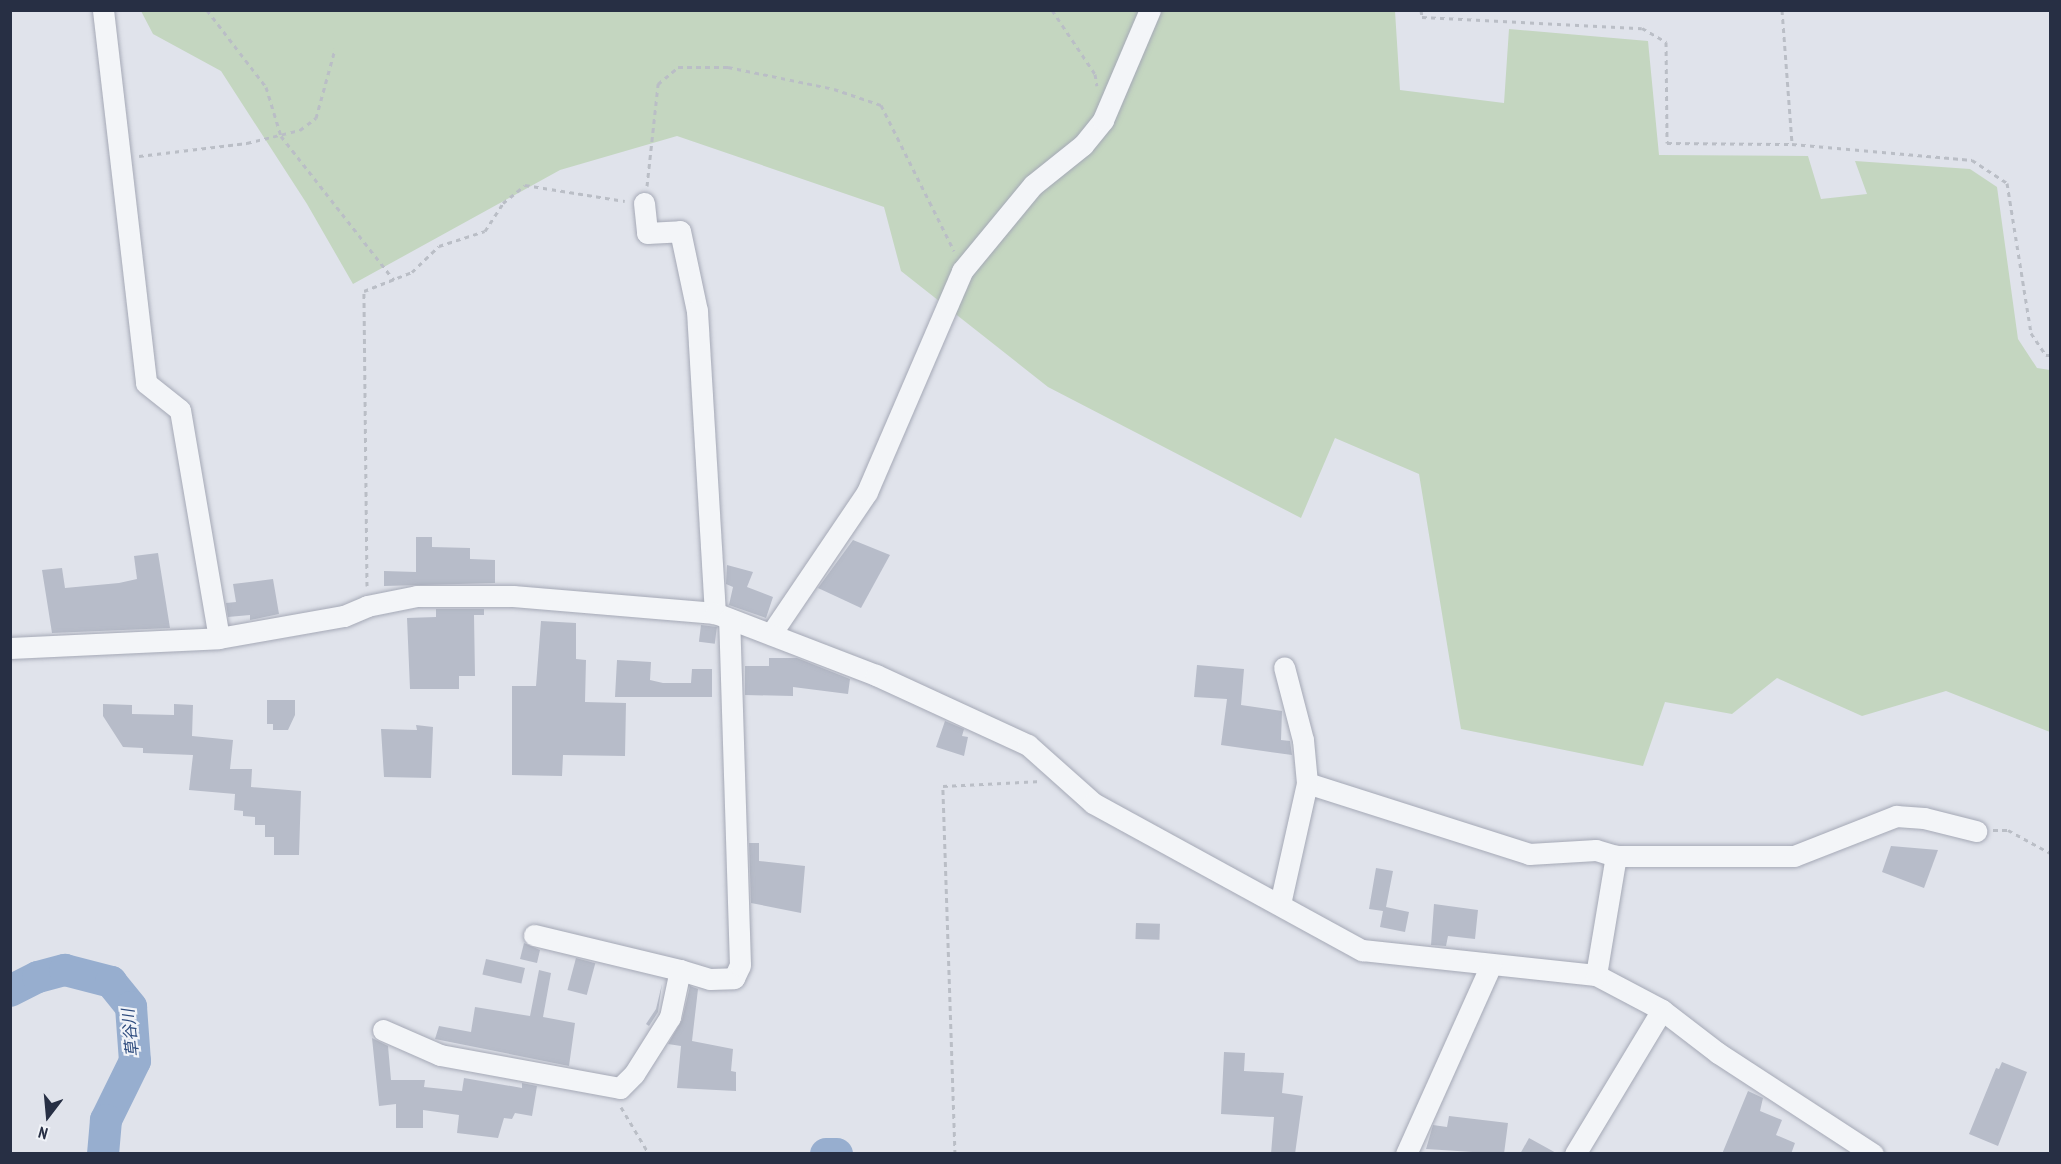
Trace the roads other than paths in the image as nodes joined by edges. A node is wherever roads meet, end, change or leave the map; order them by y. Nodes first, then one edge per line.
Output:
1 (104, 10) edge
2 (1150, 10) edge
3 (644, 203) road end
4 (722, 616) junction
5 (771, 634) junction
6 (219, 638) junction
7 (10, 648) edge
8 (1284, 667) dead end
9 (1307, 783) junction
10 (1976, 831) road end
11 (1616, 856) junction
12 (1280, 904) junction
13 (534, 935) dead end
14 (1491, 964) junction
15 (680, 970) junction
16 (1596, 975) junction
17 (1662, 1010) junction
18 (383, 1030) dead end
19 (1406, 1154) edge
20 (1575, 1154) edge
21 (1873, 1154) edge

1 - 6 street
2 - 5 street
3 - 4 street
4 - 5 street
4 - 6 street
4 - 15 street
5 - 12 street
6 - 7 street
8 - 9 street
9 - 11 street
9 - 12 street
10 - 11 street
11 - 16 street
12 - 14 street
13 - 15 street
14 - 16 street
14 - 19 street
15 - 18 street
16 - 17 street
17 - 20 street
17 - 21 street

